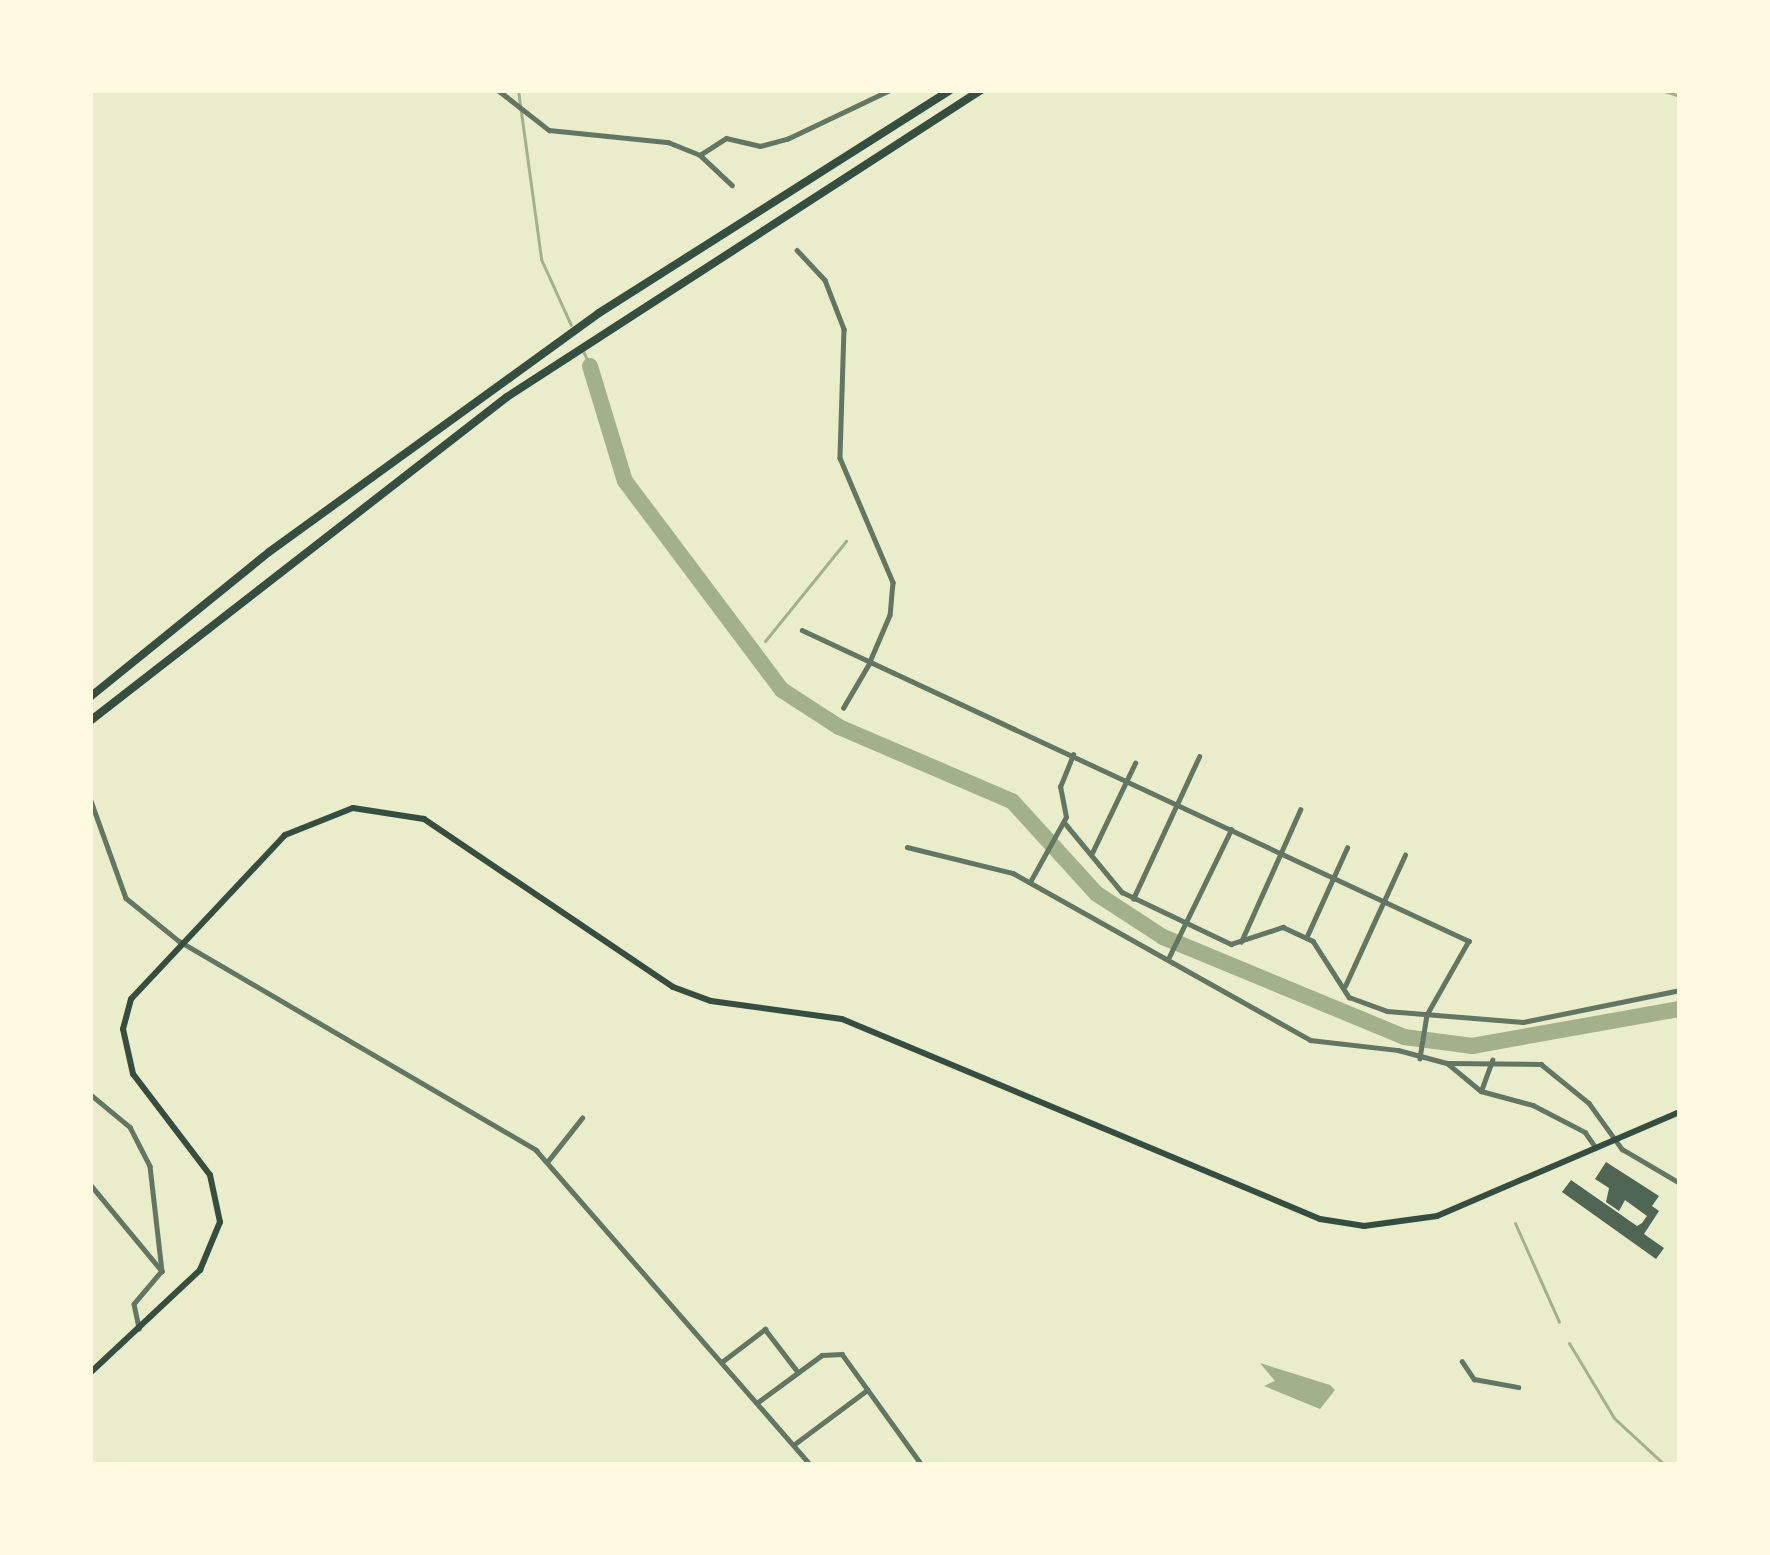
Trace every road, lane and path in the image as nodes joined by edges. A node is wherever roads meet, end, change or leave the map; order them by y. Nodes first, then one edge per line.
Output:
1 (498, 90) edge
2 (890, 90) edge
3 (951, 90) edge
4 (981, 90) edge
5 (700, 155) junction
6 (732, 185) dead end
7 (797, 250) dead end
8 (802, 630) dead end
9 (870, 662) junction
10 (90, 697) edge
11 (843, 708) dead end
12 (90, 721) edge
13 (1073, 755) junction
14 (1198, 757) dead end
15 (1135, 763) dead end
16 (1126, 781) junction
17 (90, 798) edge
18 (1177, 804) junction
19 (1300, 811) dead end
20 (1063, 824) junction
21 (1231, 830) junction
22 (908, 847) dead end
23 (1347, 848) dead end
24 (1282, 853) junction
25 (1405, 854) dead end
26 (1090, 856) junction
27 (1334, 878) junction
28 (1030, 882) junction
29 (1133, 898) junction
30 (1384, 901) junction
31 (1185, 922) junction
32 (1306, 938) junction
33 (179, 941) junction
34 (1240, 942) junction
35 (1168, 960) junction
36 (1343, 988) junction
37 (1680, 990) edge
38 (1426, 1019) junction
39 (1420, 1058) junction
40 (1492, 1060) junction
41 (1447, 1063) junction
42 (1481, 1091) junction
43 (90, 1094) edge
44 (1680, 1112) edge
45 (582, 1118) dead end
46 (1616, 1140) junction
47 (1596, 1148) junction
48 (548, 1161) junction
49 (1680, 1183) edge
50 (90, 1184) edge
51 (162, 1270) junction
52 (139, 1328) junction
53 (723, 1361) junction
54 (1462, 1361) dead end
55 (90, 1372) edge
56 (798, 1372) junction
57 (1518, 1387) dead end
58 (867, 1390) junction
59 (758, 1402) junction
60 (796, 1443) junction
61 (811, 1465) edge
62 (922, 1465) edge

1 - 5 street
2 - 5 street
3 - 10 highway
4 - 12 highway
5 - 6 street
7 - 9 street
8 - 9 street
9 - 11 street
9 - 13 street
13 - 16 street
13 - 20 street
14 - 18 street
15 - 16 street
16 - 18 street
16 - 26 street
17 - 33 street
18 - 21 street
18 - 29 street
19 - 24 street
20 - 26 street
20 - 28 street
21 - 24 street
21 - 31 street
22 - 28 street
23 - 27 street
24 - 27 street
24 - 34 street
25 - 30 street
26 - 29 street
27 - 30 street
27 - 32 street
28 - 35 street
29 - 31 street
30 - 36 street
30 - 38 street
31 - 34 street
31 - 35 street
32 - 34 street
32 - 36 street
33 - 47 main road
33 - 48 street
33 - 52 main road
35 - 39 street
36 - 38 street
37 - 38 street
38 - 39 street
39 - 41 street
40 - 41 street
40 - 42 street
40 - 46 street
41 - 42 street
42 - 47 street
43 - 51 street
44 - 46 main road
45 - 48 street
46 - 47 main road
46 - 49 street
48 - 53 street
50 - 51 street
51 - 52 street
52 - 55 main road
53 - 56 street
53 - 59 street
54 - 57 street
56 - 58 street
56 - 59 street
58 - 60 street
58 - 62 street
59 - 60 street
60 - 61 street

